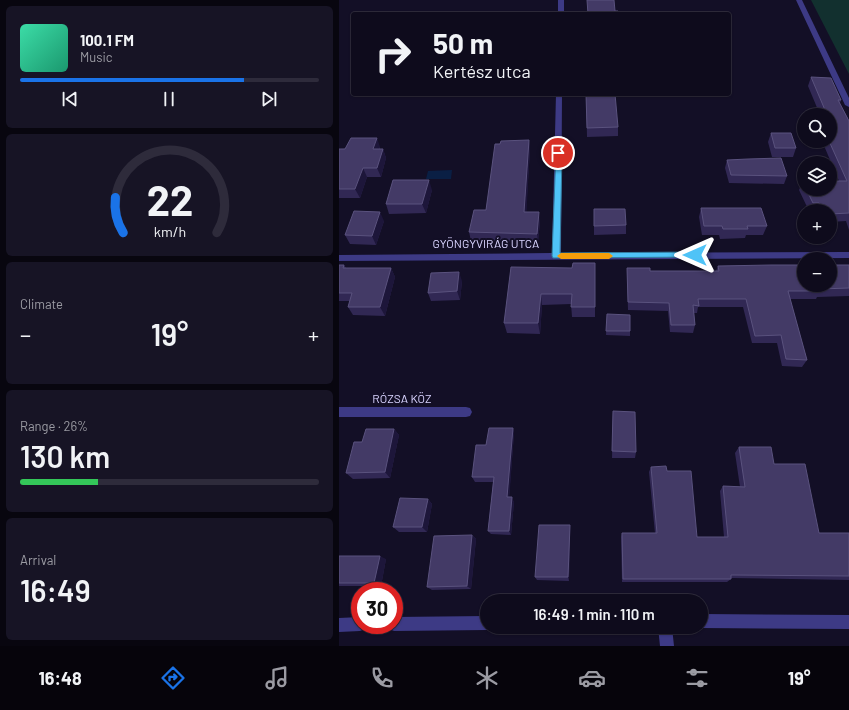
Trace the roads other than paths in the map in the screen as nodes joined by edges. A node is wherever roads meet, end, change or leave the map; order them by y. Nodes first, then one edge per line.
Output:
1 (561, 0) edge
2 (799, 0) edge
3 (561, 12) edge
4 (559, 96) edge
5 (849, 105) edge
6 (849, 254) edge
7 (556, 256) junction
8 (339, 258) edge
9 (339, 412) edge
10 (466, 412) dead end
11 (708, 621) edge
12 (849, 622) edge
13 (480, 623) edge
14 (339, 624) edge
15 (351, 624) edge
16 (403, 624) edge
17 (666, 634) edge
18 (667, 646) edge

1 - 3 street
2 - 5 street
4 - 7 street
6 - 7 street, GYÖNGYVIRÁG UTCA
7 - 8 street, GYÖNGYVIRÁG UTCA
9 - 10 street, RÓZSA KÖZ
11 - 12 street
13 - 16 street
14 - 15 street
17 - 18 street

